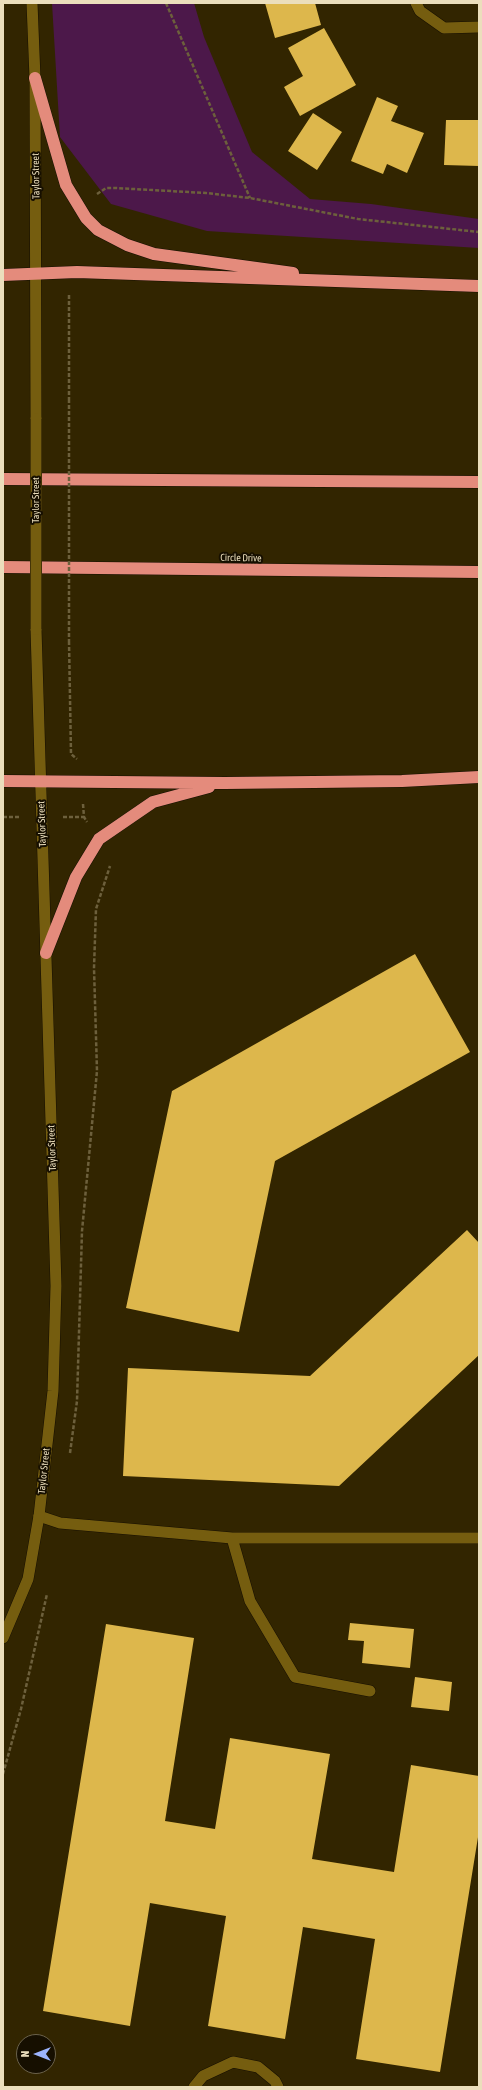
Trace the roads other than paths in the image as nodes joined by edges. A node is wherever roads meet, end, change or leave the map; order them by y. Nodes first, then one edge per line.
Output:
1 (32, 3) edge
2 (416, 3) edge
3 (479, 27) edge
4 (35, 78) junction
5 (37, 274) junction
6 (3, 275) edge
7 (359, 283) junction
8 (479, 286) edge
9 (3, 479) edge
10 (479, 482) edge
11 (3, 567) edge
12 (479, 572) edge
13 (479, 777) edge
14 (3, 781) edge
15 (41, 781) junction
16 (225, 783) junction
17 (46, 953) junction
18 (39, 1516) junction
19 (232, 1538) junction
20 (479, 1538) edge
21 (3, 1638) edge
22 (370, 1691) dead end
23 (194, 2087) edge
24 (278, 2087) edge

1 - 4 main road, Taylor Street
2 - 3 main road
4 - 5 main road, Taylor Street
4 - 7 highway
5 - 6 highway
5 - 7 highway
5 - 15 main road, Taylor Street, bridge
7 - 8 highway
9 - 10 highway
11 - 12 highway, Circle Drive
13 - 16 highway
14 - 15 highway
15 - 16 highway
15 - 17 main road, Taylor Street
16 - 17 highway
17 - 18 main road, Taylor Street
18 - 19 main road
18 - 21 main road, Taylor Street
19 - 20 main road
19 - 22 main road
23 - 24 main road

